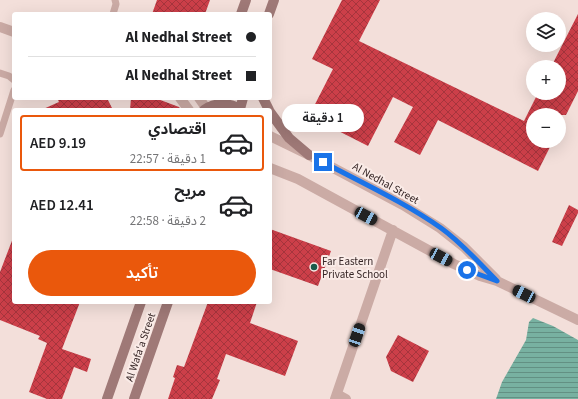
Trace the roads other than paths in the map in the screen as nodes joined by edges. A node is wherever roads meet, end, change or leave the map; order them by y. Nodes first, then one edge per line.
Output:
1 (115, 0) edge
2 (246, 0) edge
3 (274, 0) edge
4 (114, 12) edge
5 (242, 12) edge
6 (270, 12) edge
7 (0, 27) edge
8 (12, 31) edge
9 (0, 73) edge
10 (12, 78) edge
11 (12, 96) edge
12 (209, 106) edge
13 (238, 108) edge
14 (272, 115) edge
15 (0, 134) edge
16 (272, 137) edge
17 (309, 155) junction
18 (272, 169) edge
19 (393, 230) junction
20 (497, 281) junction
21 (139, 304) edge
22 (167, 304) edge
23 (578, 320) edge
24 (336, 397) edge
25 (107, 399) edge
26 (134, 399) edge
27 (346, 399) edge

1 - 4 lane
2 - 5 street
3 - 6 street
7 - 8 street
9 - 10 lane
11 - 15 lane
12 - 13 street
14 - 17 street
16 - 17 street, Al Nedhal Street
17 - 20 street, Al Nedhal Street
18 - 19 street, Al Nedhal Street
19 - 20 street, Al Nedhal Street
19 - 24 street
20 - 23 street, Al Nedhal Street
21 - 25 street, Al Wafa'a Street
22 - 26 street, Al Wafa'a Street
24 - 27 street

